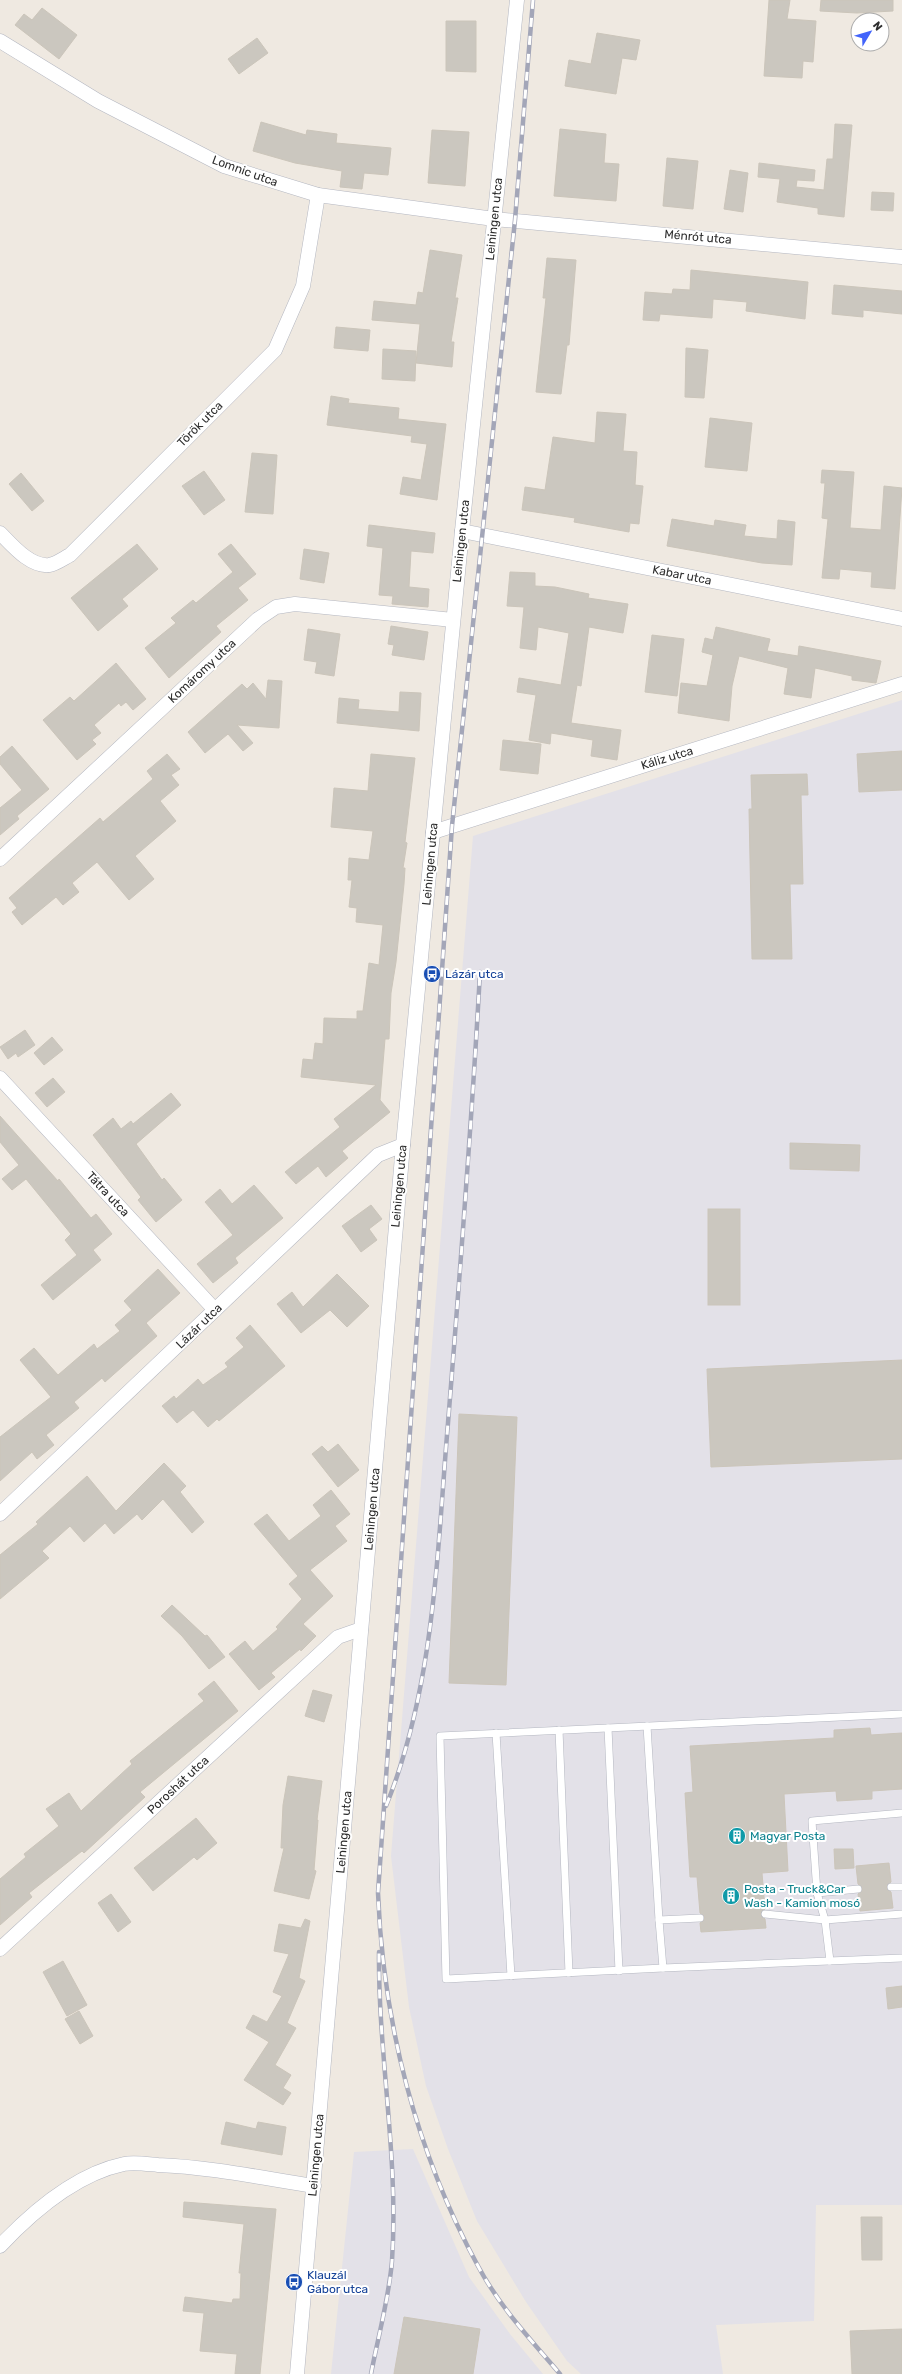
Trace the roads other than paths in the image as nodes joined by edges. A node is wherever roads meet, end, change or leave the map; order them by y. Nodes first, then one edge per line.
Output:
1 (517, 0) edge
2 (0, 41) edge
3 (318, 195) junction
4 (494, 218) junction
5 (902, 256) edge
6 (462, 531) junction
7 (0, 532) edge
8 (902, 619) edge
9 (453, 620) junction
10 (902, 684) edge
11 (433, 832) junction
12 (0, 859) edge
13 (0, 1078) edge
14 (403, 1145) junction
15 (215, 1310) junction
16 (0, 1514) edge
17 (362, 1629) junction
18 (902, 1714) edge
19 (647, 1726) junction
20 (608, 1728) junction
21 (559, 1730) junction
22 (496, 1733) junction
23 (902, 1813) edge
24 (891, 1887) dead end
25 (902, 1887) edge
26 (858, 1889) dead end
27 (817, 1893) junction
28 (765, 1914) dead end
29 (902, 1914) edge
30 (700, 1918) dead end
31 (659, 1920) junction
32 (825, 1920) junction
33 (0, 1950) edge
34 (902, 1958) edge
35 (830, 1960) junction
36 (663, 1968) junction
37 (619, 1970) junction
38 (569, 1973) junction
39 (511, 1976) junction
40 (314, 2186) junction
41 (0, 2246) edge
42 (297, 2374) edge

1 - 4 street, Leiningen utca
2 - 3 street, Lomnic utca
3 - 4 street, Lomnic utca
3 - 7 street, Török utca
4 - 5 street, Ménrót utca
4 - 6 street, Leiningen utca
6 - 8 street, Kabar utca
6 - 9 street, Leiningen utca
9 - 11 street, Leiningen utca
9 - 12 street, Komáromy utca
10 - 11 street, Káliz utca
11 - 14 street, Leiningen utca
13 - 15 street, Tátra utca
14 - 15 street, Lázár utca
14 - 17 street, Leiningen utca
15 - 16 street, Lázár utca
17 - 33 street, Poroshát utca
17 - 40 street, Leiningen utca
18 - 19 lane
19 - 20 lane
19 - 31 lane
20 - 21 lane
20 - 37 lane
21 - 22 lane
21 - 38 lane
22 - 39 lane
22 - 39 lane
23 - 27 lane
24 - 25 lane
26 - 27 lane
27 - 32 lane
28 - 32 lane
29 - 32 lane
30 - 31 lane
31 - 36 lane
32 - 35 lane
34 - 35 lane
35 - 36 lane
36 - 37 lane
37 - 38 lane
38 - 39 lane
40 - 41 street
40 - 42 street, Leiningen utca

